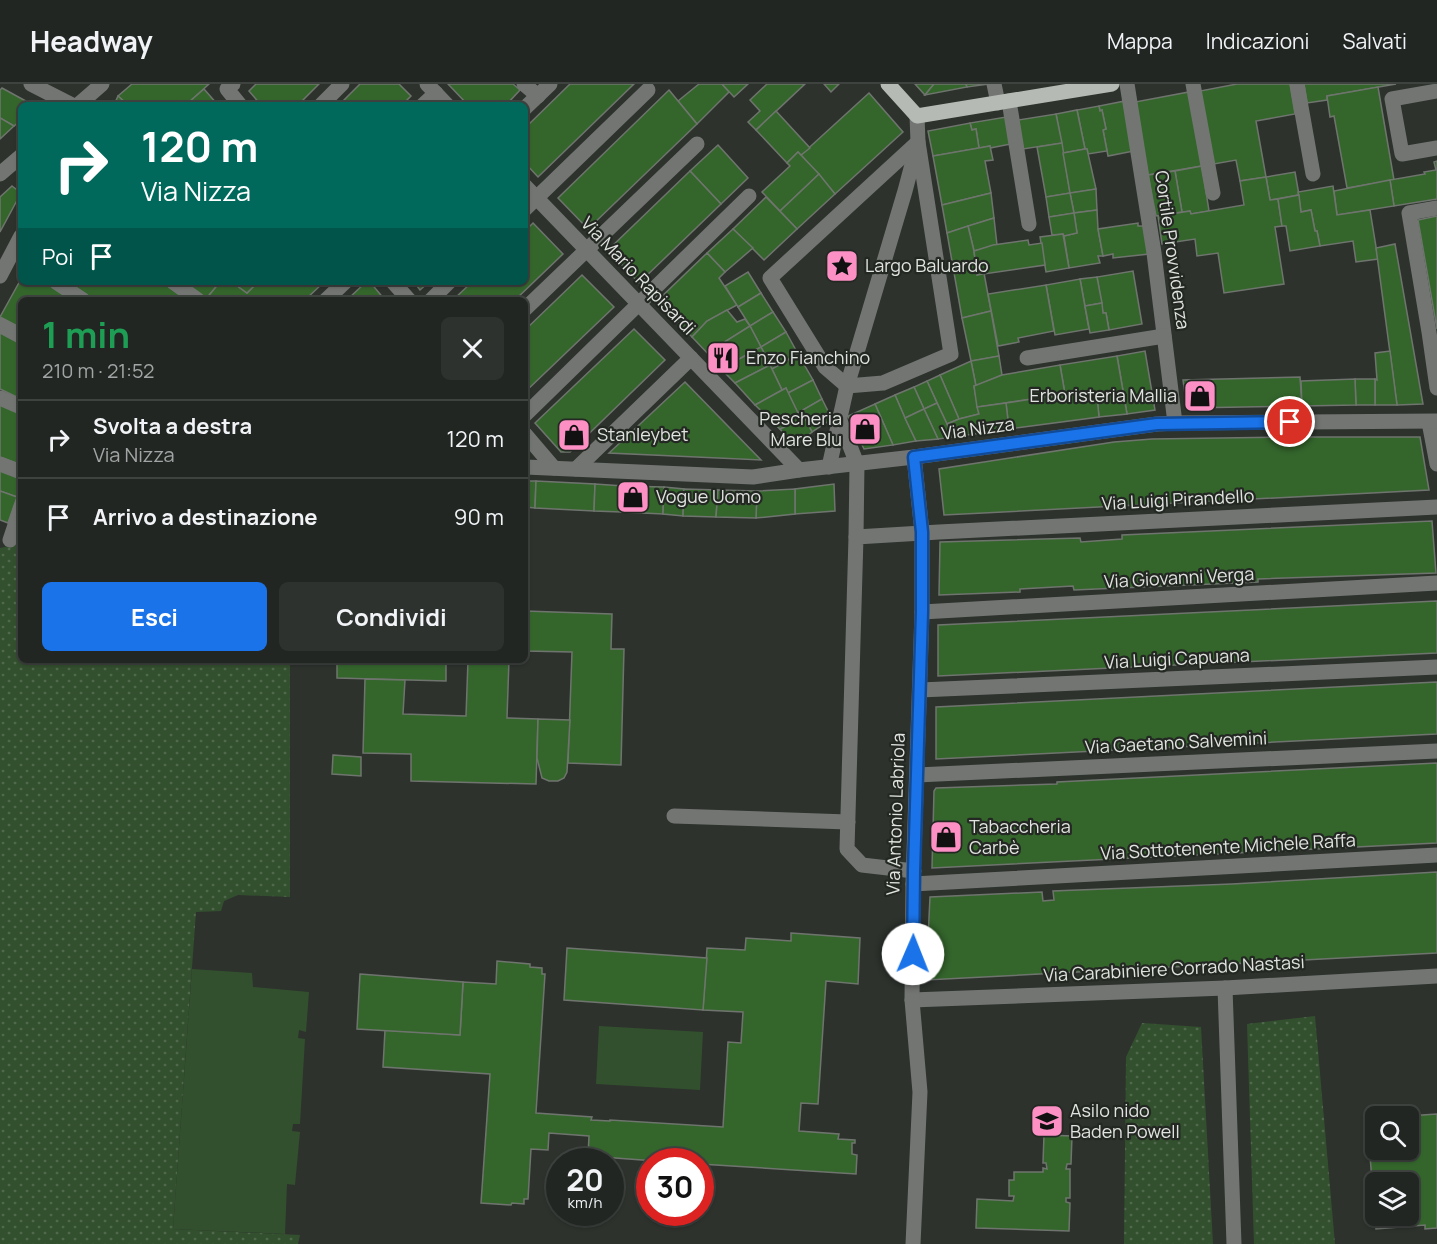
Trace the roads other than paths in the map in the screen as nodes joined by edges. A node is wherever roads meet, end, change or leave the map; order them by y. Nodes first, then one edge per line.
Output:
1 (32, 84) edge
2 (102, 84) edge
3 (342, 84) edge
4 (524, 84) edge
5 (550, 84) edge
6 (888, 84) edge
7 (994, 84) edge
8 (1112, 84) edge
9 (1127, 84) edge
10 (1193, 84) edge
11 (1297, 84) edge
12 (1087, 86) edge
13 (230, 87) edge
14 (431, 88) edge
15 (648, 90) dead end
16 (1437, 91) edge
17 (538, 96) junction
18 (66, 102) edge
19 (81, 102) edge
20 (238, 102) edge
21 (324, 102) edge
22 (424, 102) edge
23 (444, 102) edge
24 (1004, 102) junction
25 (528, 105) edge
26 (917, 116) junction
27 (918, 142) junction
28 (697, 144) dead end
29 (1437, 148) edge
30 (1313, 174) dead end
31 (528, 189) edge
32 (1213, 193) dead end
33 (749, 196) dead end
34 (536, 198) junction
35 (528, 206) edge
36 (1437, 208) edge
37 (1029, 224) dead end
38 (587, 250) junction
39 (17, 256) edge
40 (0, 276) edge
41 (60, 285) edge
42 (177, 285) edge
43 (342, 285) edge
44 (396, 285) edge
45 (446, 285) edge
46 (78, 297) edge
47 (194, 297) edge
48 (329, 297) edge
49 (406, 297) edge
50 (434, 297) edge
51 (638, 303) junction
52 (528, 306) edge
53 (0, 325) edge
54 (18, 334) edge
55 (1164, 336) junction
56 (691, 358) junction
57 (1027, 358) dead end
58 (847, 386) junction
59 (1437, 388) edge
60 (0, 398) edge
61 (18, 406) edge
62 (528, 412) edge
63 (839, 418) junction
64 (1433, 422) edge
65 (1175, 423) junction
66 (528, 438) edge
67 (914, 457) junction
68 (0, 464) edge
69 (856, 464) junction
70 (1437, 464) edge
71 (528, 467) edge
72 (828, 467) junction
73 (554, 468) junction
74 (576, 469) junction
75 (799, 470) junction
76 (18, 471) edge
77 (1437, 507) edge
78 (18, 516) edge
79 (922, 532) junction
80 (856, 537) junction
81 (10, 539) edge
82 (1437, 583) edge
83 (922, 612) junction
84 (1437, 667) edge
85 (920, 690) junction
86 (1437, 751) edge
87 (917, 775) junction
88 (674, 816) dead end
89 (848, 822) junction
90 (1437, 855) edge
91 (913, 878) junction
92 (1437, 976) edge
93 (1225, 988) junction
94 (912, 1000) junction
95 (913, 1244) edge
96 (1234, 1244) edge

1 - 18 street
2 - 19 street
3 - 21 street
4 - 17 street
5 - 17 street
6 - 26 main road
7 - 24 street
8 - 12 main road
9 - 55 street, Cortile Provvidenza
10 - 32 street
11 - 30 street
12 - 24 main road
13 - 20 street
14 - 22 street
14 - 23 street
15 - 34 street
16 - 29 street
17 - 25 street
24 - 26 main road
24 - 37 street
26 - 27 street
27 - 58 street
27 - 58 street
27 - 58 street
28 - 38 street
31 - 34 street, Via Mario Rapisardi
33 - 51 street
34 - 35 street
34 - 38 street, Via Mario Rapisardi
36 - 59 street
38 - 51 street, Via Mario Rapisardi
38 - 52 street
39 - 40 street
41 - 46 street
42 - 47 street
43 - 48 street
44 - 49 street
45 - 50 street
51 - 56 street, Via Mario Rapisardi
51 - 62 street
53 - 54 street
55 - 57 street
55 - 65 street, Cortile Provvidenza
56 - 74 street
56 - 75 street, Via Mario Rapisardi
58 - 63 street
60 - 61 street
63 - 69 street
63 - 72 street
64 - 65 street, Via Nizza
64 - 70 street
65 - 67 street, Via Nizza
66 - 73 street
67 - 69 street, Via Nizza
67 - 79 street, Via Antonio Labriola
68 - 76 street
69 - 72 street, Via Nizza
69 - 80 street, Via Sottotenente Michele Raffa
71 - 73 street, Via Nizza
72 - 75 street, Via Nizza
73 - 74 street, Via Nizza
74 - 75 street, Via Nizza
77 - 79 street, Via Luigi Pirandello
78 - 81 street
79 - 80 street, Via Luigi Pirandello
79 - 83 street, Via Antonio Labriola
80 - 89 street, Via Sottotenente Michele Raffa
82 - 83 street, Via Giovanni Verga
83 - 85 street, Via Antonio Labriola
84 - 85 street, Via Luigi Capuana
85 - 87 street, Via Antonio Labriola
86 - 87 street, Via Gaetano Salvemini
87 - 91 street, Via Antonio Labriola
88 - 89 street
89 - 91 street, Via Sottotenente Michele Raffa
90 - 91 street, Via Sottotenente Michele Raffa
91 - 94 street, Via Antonio Labriola
92 - 93 street, Via Carabiniere Corrado Nastasi
93 - 94 street, Via Carabiniere Corrado Nastasi
93 - 96 street
94 - 95 street, Via Antonio Labriola

